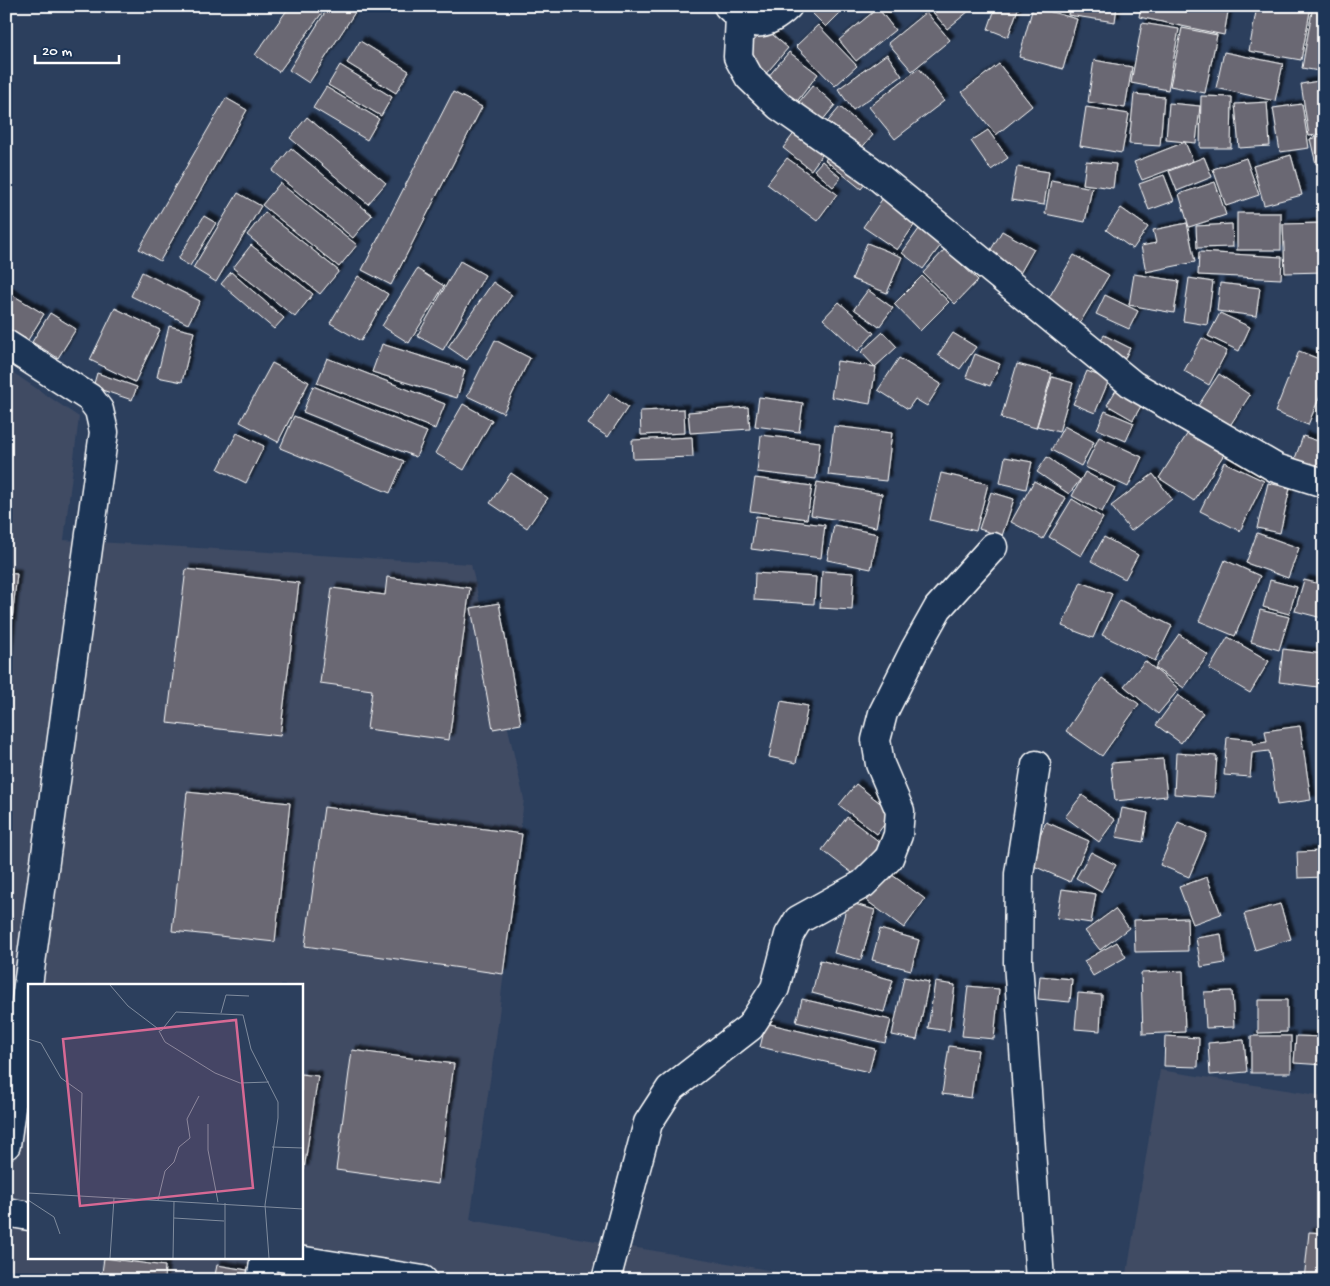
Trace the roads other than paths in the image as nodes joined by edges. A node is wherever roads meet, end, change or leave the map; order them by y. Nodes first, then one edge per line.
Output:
1 (788, 6) edge
2 (734, 12) edge
3 (6, 344) edge
4 (1324, 483) edge
5 (993, 547) dead end
6 (1036, 765) dead end
7 (28, 984) edge
8 (28, 985) edge
9 (6, 1145) edge
10 (6, 1212) edge
11 (28, 1216) edge
12 (265, 1258) edge
13 (286, 1258) edge
14 (261, 1280) edge
15 (423, 1280) edge
16 (606, 1280) edge
17 (1040, 1280) edge

1 - 2 street
2 - 4 street
3 - 7 street
5 - 16 street
6 - 17 street
8 - 9 street
10 - 11 street
12 - 14 street
13 - 15 street

